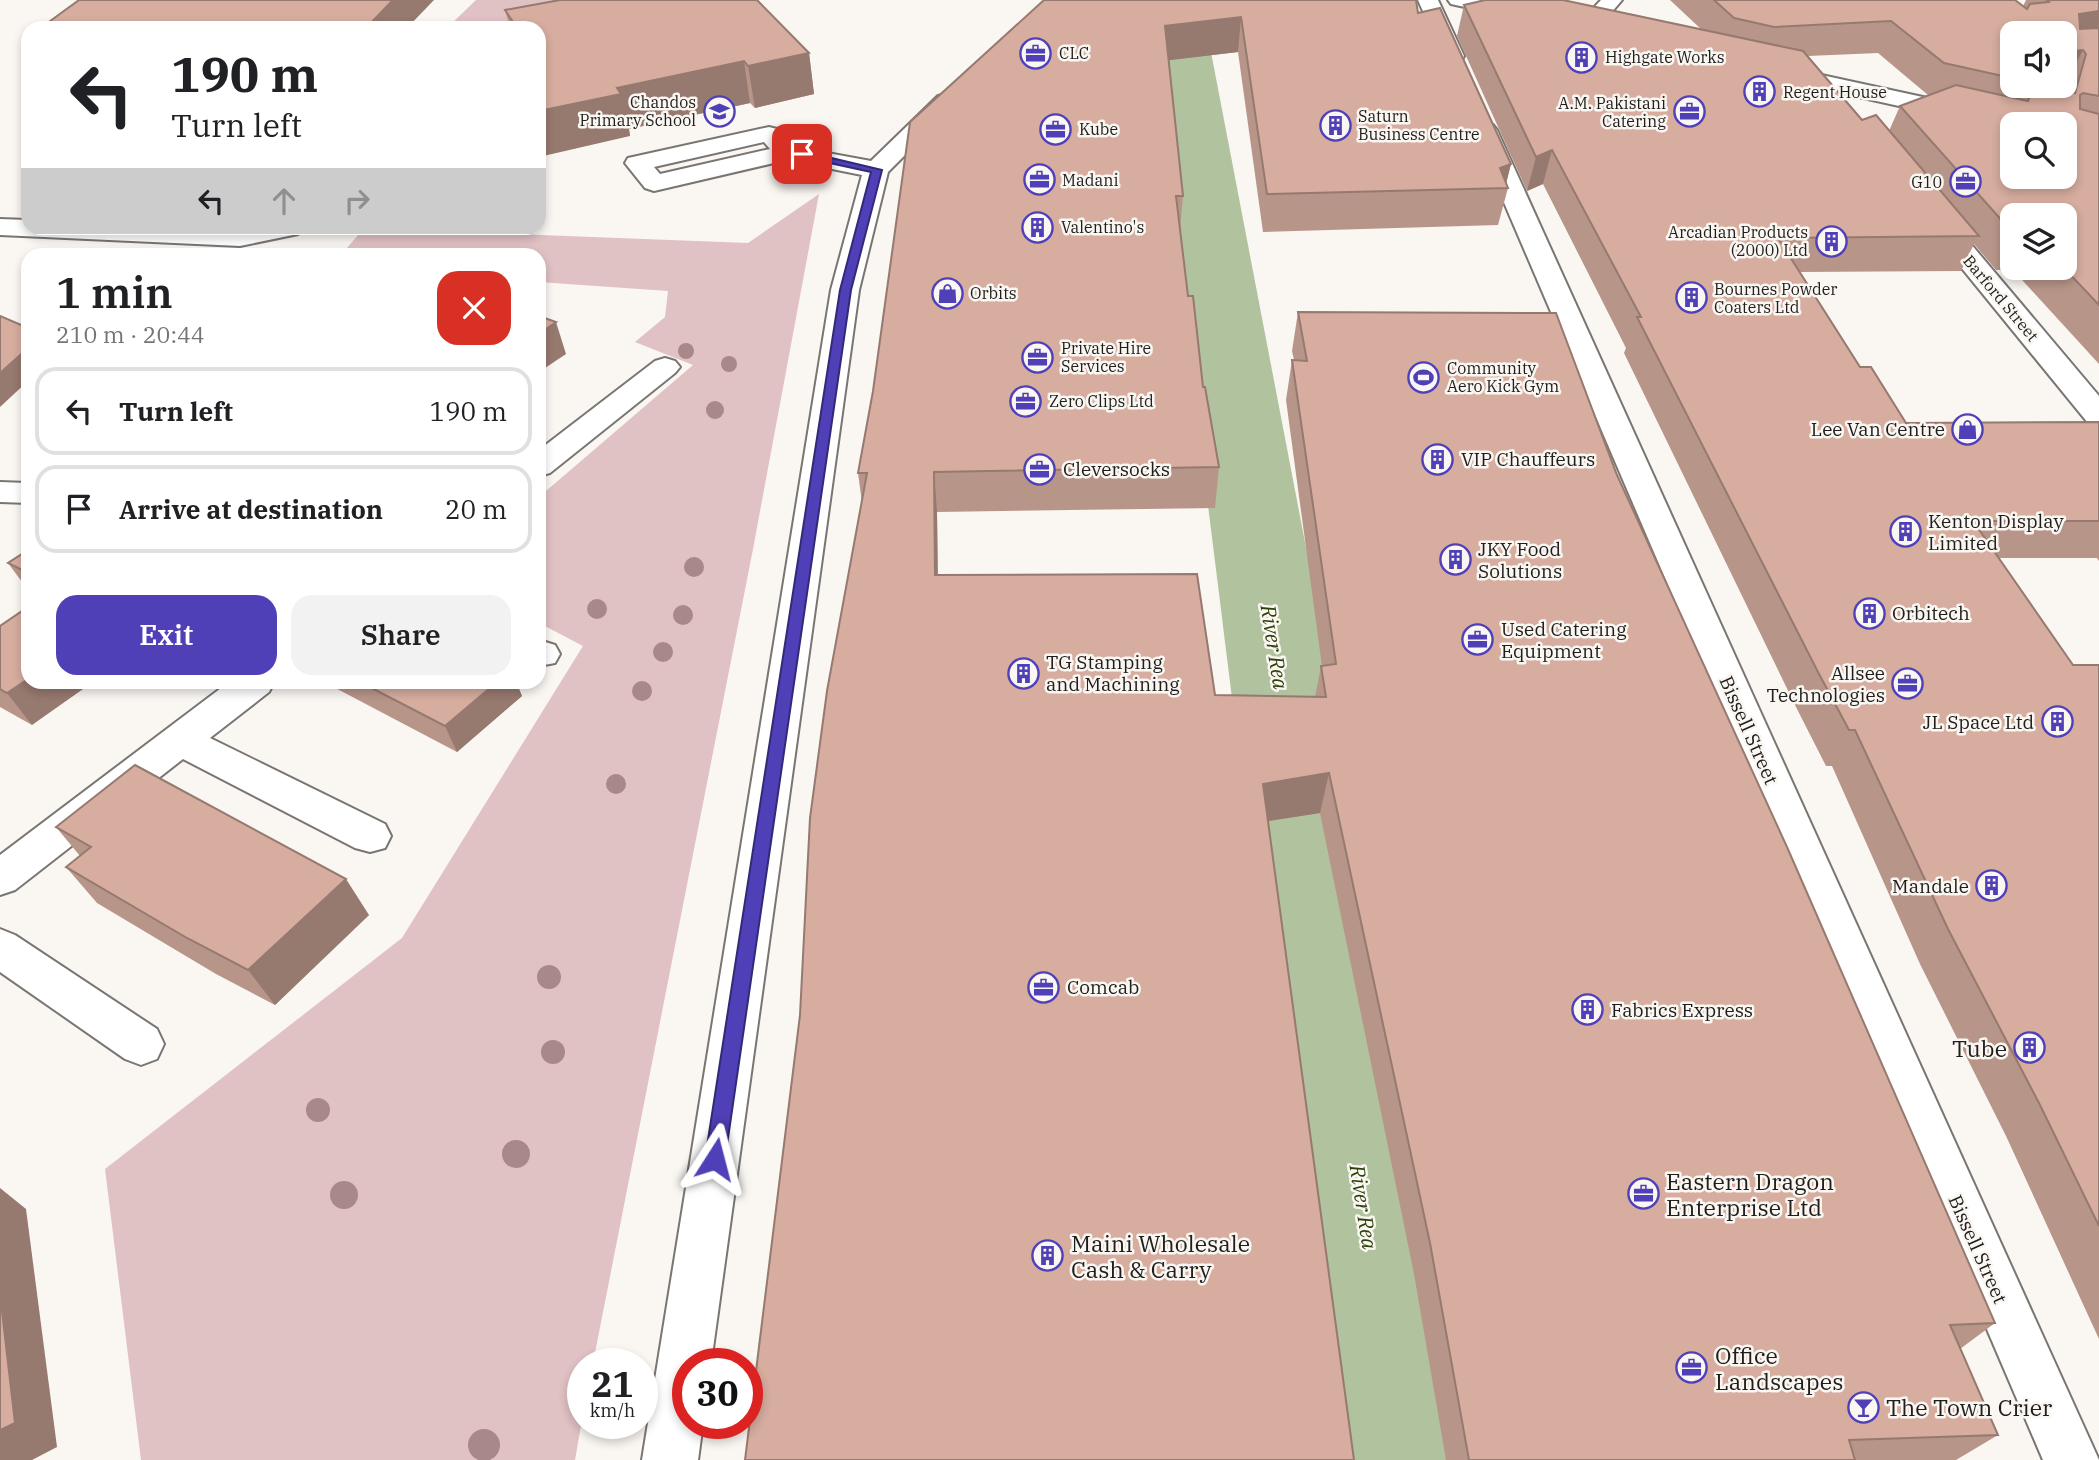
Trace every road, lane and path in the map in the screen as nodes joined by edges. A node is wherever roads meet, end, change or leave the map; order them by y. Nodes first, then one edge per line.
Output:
1 (1428, 0) edge
2 (1458, 0) edge
3 (1612, 0) edge
4 (1586, 28) junction
5 (1612, 34) edge
6 (1757, 68) edge
7 (1823, 83) junction
8 (962, 85) edge
9 (1850, 115) edge
10 (2000, 121) edge
11 (787, 153) junction
12 (875, 174) junction
13 (1921, 201) edge
14 (0, 227) edge
15 (21, 228) edge
16 (175, 235) edge
17 (255, 235) edge
18 (665, 367) dead end
19 (2099, 416) edge
20 (546, 460) edge
21 (0, 492) edge
22 (21, 493) edge
23 (247, 689) edge
24 (180, 740) junction
25 (370, 836) dead end
26 (0, 878) edge
27 (0, 948) edge
28 (141, 1044) dead end
29 (670, 1460) edge
30 (2071, 1460) edge

1 - 30 street, Bissell Street
2 - 4 street
3 - 4 street
4 - 5 street
6 - 7 street
7 - 9 street
7 - 10 street
8 - 12 street
11 - 11 street
11 - 12 street
12 - 29 street
13 - 19 street, Barford Street
14 - 15 street
16 - 17 street
18 - 20 street
21 - 22 street
23 - 24 street
24 - 25 street
24 - 26 street
27 - 28 street

